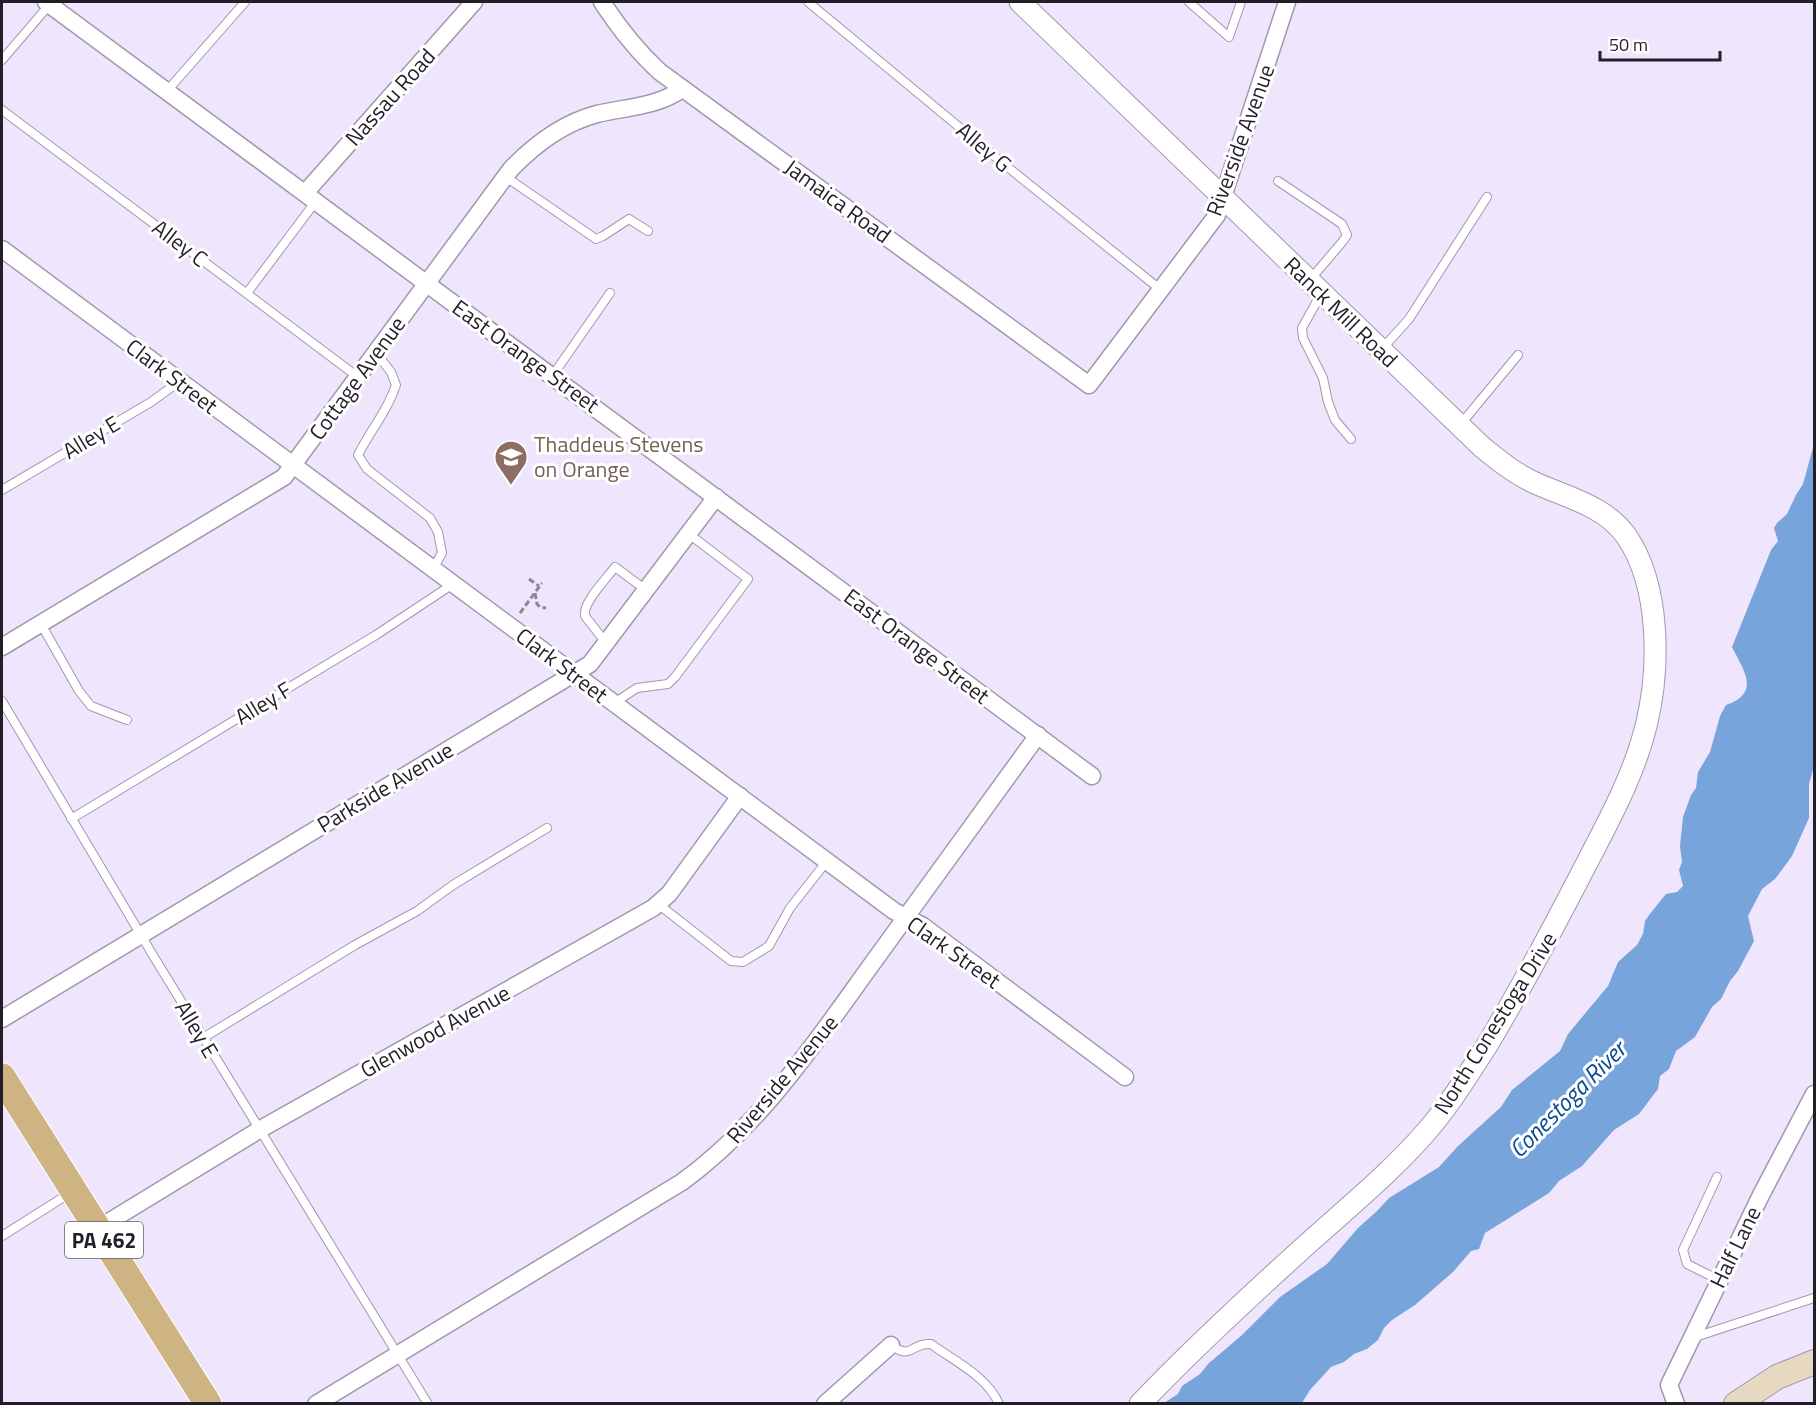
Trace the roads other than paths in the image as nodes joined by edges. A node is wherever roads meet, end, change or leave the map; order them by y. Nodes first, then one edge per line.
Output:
1 (245, 2) edge
2 (474, 2) edge
3 (602, 2) edge
4 (808, 2) edge
5 (1020, 2) edge
6 (1189, 2) edge
7 (1241, 2) edge
8 (1285, 2) edge
9 (48, 3) edge
10 (2, 60) edge
11 (682, 89) junction
12 (167, 91) junction
13 (2, 110) edge
14 (506, 177) junction
15 (1278, 181) dead end
16 (310, 197) junction
17 (1487, 197) dead end
18 (1223, 199) junction
19 (648, 231) dead end
20 (2, 249) edge
21 (427, 283) junction
22 (1315, 287) junction
23 (1161, 290) junction
24 (247, 293) junction
25 (610, 293) dead end
26 (1380, 350) junction
27 (376, 353) junction
28 (1518, 355) dead end
29 (553, 375) junction
30 (358, 377) junction
31 (180, 381) junction
32 (1089, 386) joint
33 (1459, 425) junction
34 (1351, 439) dead end
35 (293, 465) junction
36 (2, 490) edge
37 (716, 497) junction
38 (689, 534) junction
39 (433, 569) junction
40 (453, 584) junction
41 (646, 590) junction
42 (1652, 610) joint
43 (41, 624) junction
44 (606, 643) junction
45 (2, 647) edge
46 (574, 674) junction
47 (2, 701) edge
48 (614, 704) junction
49 (127, 720) dead end
50 (1038, 735) junction
51 (1092, 776) dead end
52 (740, 796) junction
53 (71, 819) junction
54 (547, 828) dead end
55 (827, 861) junction
56 (658, 904) junction
57 (906, 917) junction
58 (141, 935) junction
59 (2, 1019) edge
60 (203, 1038) junction
61 (2, 1077) edge
62 (1125, 1077) dead end
63 (1815, 1094) edge
64 (259, 1130) junction
65 (1717, 1178) dead end
66 (73, 1192) junction
67 (97, 1229) junction
68 (2, 1236) edge
69 (1719, 1280) junction
70 (1815, 1298) edge
71 (1691, 1339) junction
72 (891, 1345) joint
73 (397, 1354) junction
74 (1815, 1362) edge
75 (1763, 1395) edge
76 (208, 1404) edge
77 (316, 1404) edge
78 (428, 1404) edge
79 (825, 1404) edge
80 (999, 1404) edge
81 (1140, 1404) edge
82 (1676, 1404) edge
83 (1736, 1404) edge

1 - 12 lane
2 - 16 street, Nassau Road
3 - 11 street, Jamaica Road
4 - 23 lane, Alley G
5 - 18 street, Ranck Mill Road
6 - 7 lane
8 - 18 street, Riverside Avenue
9 - 10 lane
9 - 12 street, East Orange Street
11 - 14 street, Cottage Avenue
11 - 32 street, Jamaica Road
12 - 16 street, East Orange Street
13 - 24 lane, Alley C
14 - 19 lane
14 - 21 street, Cottage Avenue
15 - 22 lane
16 - 21 street, East Orange Street
16 - 24 lane
17 - 26 lane
18 - 22 street, Ranck Mill Road
18 - 23 street, Riverside Avenue
20 - 31 street, Clark Street
21 - 27 street, Cottage Avenue
21 - 29 street, East Orange Street
22 - 26 street, Ranck Mill Road
22 - 34 lane
23 - 32 street, Riverside Avenue
24 - 30 lane, Alley C
25 - 29 lane
26 - 33 street, Ranck Mill Road
27 - 30 street, Cottage Avenue
27 - 39 lane
28 - 33 lane
29 - 37 street, East Orange Street
30 - 35 street, Cottage Avenue
31 - 35 street, Clark Street
31 - 36 lane, Alley E
33 - 42 street, Ranck Mill Road
35 - 39 street, Clark Street
35 - 43 street, Cottage Avenue
37 - 38 street, Parkside Avenue
37 - 50 street, East Orange Street
38 - 41 street, Parkside Avenue
38 - 48 lane
39 - 40 street, Clark Street
40 - 46 street, Clark Street
40 - 53 lane, Alley F
41 - 44 street, Parkside Avenue
41 - 44 lane
42 - 81 street, North Conestoga Drive
43 - 45 street, Cottage Avenue
43 - 49 lane
44 - 46 street, Parkside Avenue
46 - 48 street, Clark Street
46 - 58 street, Parkside Avenue
47 - 53 lane, Alley E
48 - 52 street, Clark Street
50 - 51 street, East Orange Street
50 - 57 street, Riverside Avenue
52 - 55 street, Clark Street
52 - 56 street, Glenwood Avenue
53 - 58 lane, Alley E
54 - 60 lane
55 - 56 lane
55 - 57 street, Clark Street
56 - 64 street, Glenwood Avenue
57 - 62 street, Clark Street
57 - 73 street, Riverside Avenue
58 - 59 street, Parkside Avenue
58 - 60 lane, Alley E
60 - 64 lane, Alley E
61 - 66 main road, PA 462
63 - 69 street, Half Lane
64 - 67 street, Glenwood Avenue
64 - 73 lane, Alley E
65 - 69 lane
66 - 67 main road, PA 462
66 - 68 lane
67 - 76 main road, PA 462
69 - 71 street, Half Lane
70 - 71 lane
71 - 82 street, Half Lane
72 - 79 street
72 - 80 lane
73 - 77 street, Riverside Avenue
73 - 78 lane, Alley E
74 - 75 main road
75 - 83 main road

